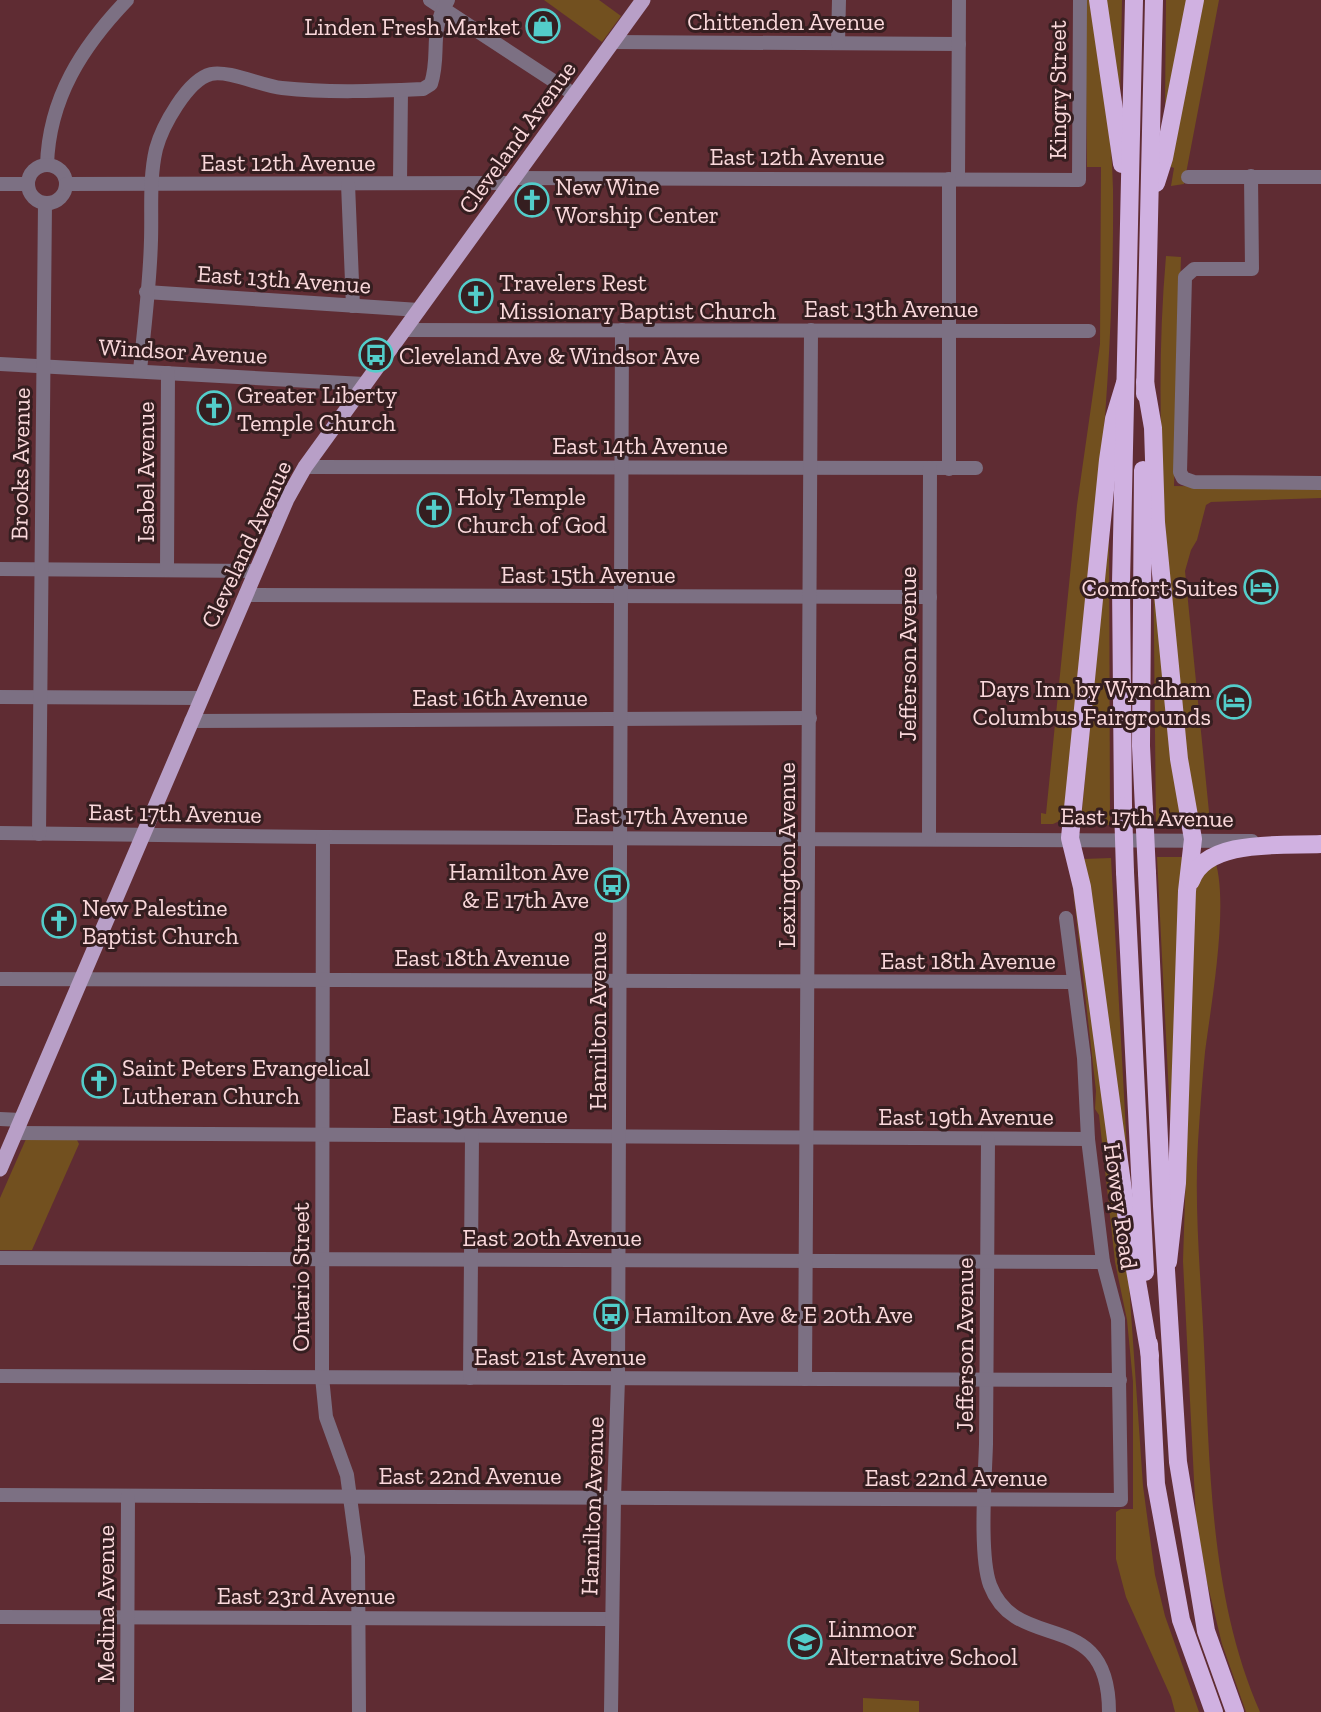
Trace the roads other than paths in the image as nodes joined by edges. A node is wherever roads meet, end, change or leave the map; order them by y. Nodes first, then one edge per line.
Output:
1 (127, 0) edge
2 (430, 0) edge
3 (643, 0) edge
4 (838, 0) edge
5 (959, 0) edge
6 (1080, 0) edge
7 (1098, 0) edge
8 (1134, 0) edge
9 (1154, 0) edge
10 (1195, 0) edge
11 (446, 4) edge
12 (612, 42) junction
13 (838, 43) junction
14 (959, 44) junction
15 (400, 90) junction
16 (574, 95) junction
17 (47, 165) junction
18 (1188, 177) dead end
19 (1251, 177) junction
20 (1321, 177) edge
21 (954, 179) junction
22 (1079, 180) joint
23 (512, 181) junction
24 (400, 183) junction
25 (0, 184) edge
26 (28, 184) junction
27 (66, 184) junction
28 (348, 184) junction
29 (152, 185) junction
30 (45, 203) junction
31 (1130, 204) junction
32 (1150, 205) junction
33 (146, 292) junction
34 (352, 306) junction
35 (419, 310) junction
36 (404, 330) junction
37 (622, 330) junction
38 (810, 330) junction
39 (949, 331) junction
40 (1089, 331) dead end
41 (0, 364) edge
42 (44, 367) junction
43 (140, 371) junction
44 (168, 373) junction
45 (1125, 382) junction
46 (1145, 382) junction
47 (364, 384) junction
48 (304, 467) junction
49 (622, 468) junction
50 (810, 468) junction
51 (930, 468) junction
52 (949, 468) junction
53 (976, 468) dead end
54 (1321, 483) edge
55 (0, 568) edge
56 (42, 569) junction
57 (167, 570) junction
58 (256, 571) junction
59 (246, 595) junction
60 (621, 596) junction
61 (810, 596) junction
62 (930, 597) junction
63 (0, 697) edge
64 (41, 697) junction
65 (201, 698) junction
66 (810, 718) junction
67 (621, 719) junction
68 (191, 722) junction
69 (0, 833) edge
70 (39, 834) junction
71 (142, 835) junction
72 (323, 837) junction
73 (621, 838) junction
74 (809, 838) junction
75 (1070, 838) junction
76 (929, 839) junction
77 (1193, 839) junction
78 (1321, 843) edge
79 (1187, 891) junction
80 (1066, 918) dead end
81 (0, 979) edge
82 (81, 979) junction
83 (324, 979) junction
84 (620, 981) junction
85 (808, 981) junction
86 (1072, 982) junction
87 (0, 1119) edge
88 (18, 1126) junction
89 (324, 1135) junction
90 (471, 1136) junction
91 (619, 1137) junction
92 (807, 1138) junction
93 (988, 1139) junction
94 (1088, 1139) junction
95 (0, 1169) edge
96 (0, 1258) edge
97 (323, 1258) junction
98 (471, 1260) junction
99 (619, 1260) junction
100 (807, 1261) junction
101 (987, 1262) junction
102 (1103, 1262) junction
103 (1168, 1262) junction
104 (1150, 1356) junction
105 (0, 1376) edge
106 (322, 1377) junction
107 (470, 1378) junction
108 (618, 1379) junction
109 (805, 1379) junction
110 (987, 1380) junction
111 (1120, 1380) junction
112 (0, 1496) edge
113 (128, 1496) junction
114 (350, 1496) junction
115 (614, 1498) junction
116 (985, 1499) junction
117 (1121, 1500) joint
118 (0, 1617) edge
119 (127, 1617) junction
120 (360, 1618) junction
121 (611, 1619) junction
122 (127, 1712) edge
123 (359, 1712) edge
124 (611, 1712) edge
125 (1109, 1712) edge
126 (1214, 1712) edge
127 (1235, 1712) edge

1 - 17 street
2 - 11 street
3 - 12 main road, Cleveland Avenue
4 - 13 street
5 - 14 street
6 - 22 street, Kingry Street
7 - 31 highway
8 - 31 highway
9 - 32 highway
10 - 32 highway
11 - 15 street
11 - 16 street
12 - 13 street, Chittenden Avenue
12 - 16 main road, Cleveland Avenue
13 - 14 street, Chittenden Avenue
14 - 21 street
15 - 24 street
15 - 29 street
16 - 23 main road, Cleveland Avenue
17 - 26 street
17 - 27 street
18 - 19 street
19 - 20 street
19 - 54 street
21 - 22 street, East 12th Avenue
21 - 23 street, East 12th Avenue
21 - 39 street
23 - 24 street, East 12th Avenue
23 - 35 main road, Cleveland Avenue
24 - 28 street, East 12th Avenue
25 - 26 street
26 - 30 street
27 - 29 street, East 12th Avenue
27 - 30 street
28 - 29 street, East 12th Avenue
28 - 34 street
29 - 33 street
30 - 42 street, Brooks Avenue
31 - 45 highway
32 - 46 highway
33 - 34 street, East 13th Avenue
33 - 43 street
34 - 35 street, East 13th Avenue
35 - 36 main road, Cleveland Avenue
36 - 37 street, East 13th Avenue
36 - 47 main road, Cleveland Avenue
37 - 38 street, East 13th Avenue
37 - 49 street, Hamilton Avenue
38 - 39 street, East 13th Avenue
38 - 50 street, Lexington Avenue
39 - 40 street, East 13th Avenue
39 - 52 street
41 - 42 street, Windsor Avenue
42 - 43 street, Windsor Avenue
42 - 56 street, Brooks Avenue
43 - 44 street, Windsor Avenue
44 - 47 street, Windsor Avenue
44 - 57 street, Isabel Avenue
45 - 75 highway
45 - 104 highway, bridge
46 - 77 highway
46 - 103 highway, bridge
47 - 48 main road, Cleveland Avenue
48 - 49 street, East 14th Avenue
48 - 58 main road, Cleveland Avenue
49 - 50 street, East 14th Avenue
49 - 60 street, Hamilton Avenue
50 - 51 street, East 14th Avenue
50 - 61 street, Lexington Avenue
51 - 52 street, East 14th Avenue
51 - 62 street, Jefferson Avenue
52 - 53 street, East 14th Avenue
55 - 56 street
56 - 57 street
56 - 64 street, Brooks Avenue
57 - 58 street
58 - 59 main road, Cleveland Avenue
59 - 60 street, East 15th Avenue
59 - 65 main road, Cleveland Avenue
60 - 61 street, East 15th Avenue
60 - 67 street, Hamilton Avenue
61 - 62 street, East 15th Avenue
61 - 66 street, Lexington Avenue
62 - 76 street, Jefferson Avenue
63 - 64 street
64 - 65 street
64 - 70 street, Brooks Avenue
65 - 68 main road, Cleveland Avenue
66 - 67 street, East 16th Avenue
66 - 74 street, Lexington Avenue
67 - 68 street, East 16th Avenue
67 - 73 street, Hamilton Avenue
68 - 71 main road, Cleveland Avenue
69 - 70 street, East 17th Avenue
70 - 71 street, East 17th Avenue
71 - 72 street, East 17th Avenue
71 - 82 main road, Cleveland Avenue
72 - 73 street, East 17th Avenue
72 - 83 street, Ontario Street
73 - 74 street, East 17th Avenue
73 - 84 street, Hamilton Avenue
74 - 76 street, East 17th Avenue
74 - 85 street, Lexington Avenue
75 - 76 street, East 17th Avenue
75 - 77 street, East 17th Avenue
75 - 104 highway
77 - 78 street, East 17th Avenue
77 - 79 highway
78 - 79 highway
79 - 103 highway
80 - 86 street, Howey Road
81 - 82 street, East 18th Avenue
82 - 83 street, East 18th Avenue
82 - 88 main road, Cleveland Avenue
83 - 84 street, East 18th Avenue
83 - 89 street, Ontario Street
84 - 85 street, East 18th Avenue
84 - 91 street, Hamilton Avenue
85 - 86 street, East 18th Avenue
85 - 92 street, Lexington Avenue
86 - 94 street, Howey Road
87 - 88 street, East 19th Avenue
88 - 89 street, East 19th Avenue
88 - 95 main road, Cleveland Avenue
89 - 90 street, East 19th Avenue
89 - 97 street, Ontario Street
90 - 91 street, East 19th Avenue
90 - 98 street
91 - 92 street, East 19th Avenue
91 - 99 street, Hamilton Avenue
92 - 93 street, East 19th Avenue
92 - 100 street, Lexington Avenue
93 - 94 street, East 19th Avenue
93 - 101 street, Jefferson Avenue
94 - 102 street, Howey Road
96 - 97 street, East 20th Avenue
97 - 98 street, East 20th Avenue
97 - 106 street, Ontario Street
98 - 99 street, East 20th Avenue
98 - 107 street
99 - 100 street, East 20th Avenue
99 - 108 street, Hamilton Avenue
100 - 101 street, East 20th Avenue
100 - 109 street, Lexington Avenue
101 - 102 street, East 20th Avenue
101 - 110 street, Jefferson Avenue
102 - 111 street, Howey Road
103 - 127 highway
104 - 126 highway
105 - 106 street, East 21st Avenue
106 - 107 street, East 21st Avenue
106 - 114 street, Ontario Street
107 - 108 street, East 21st Avenue
108 - 109 street, East 21st Avenue
108 - 115 street, Hamilton Avenue
109 - 110 street, East 21st Avenue
110 - 111 street, East 21st Avenue
110 - 116 street, Jefferson Avenue
111 - 117 street, Howey Road
112 - 113 street, East 22nd Avenue
113 - 114 street, East 22nd Avenue
113 - 119 street, Medina Avenue
114 - 115 street, East 22nd Avenue
114 - 120 street, Ontario Street
115 - 116 street, East 22nd Avenue
115 - 121 street, Hamilton Avenue
116 - 117 street, East 22nd Avenue
116 - 125 street, Jefferson Avenue
118 - 119 street, East 23rd Avenue
119 - 120 street, East 23rd Avenue
119 - 122 street, Medina Avenue
120 - 121 street, East 23rd Avenue
120 - 123 street, Ontario Street
121 - 124 street, Hamilton Avenue

